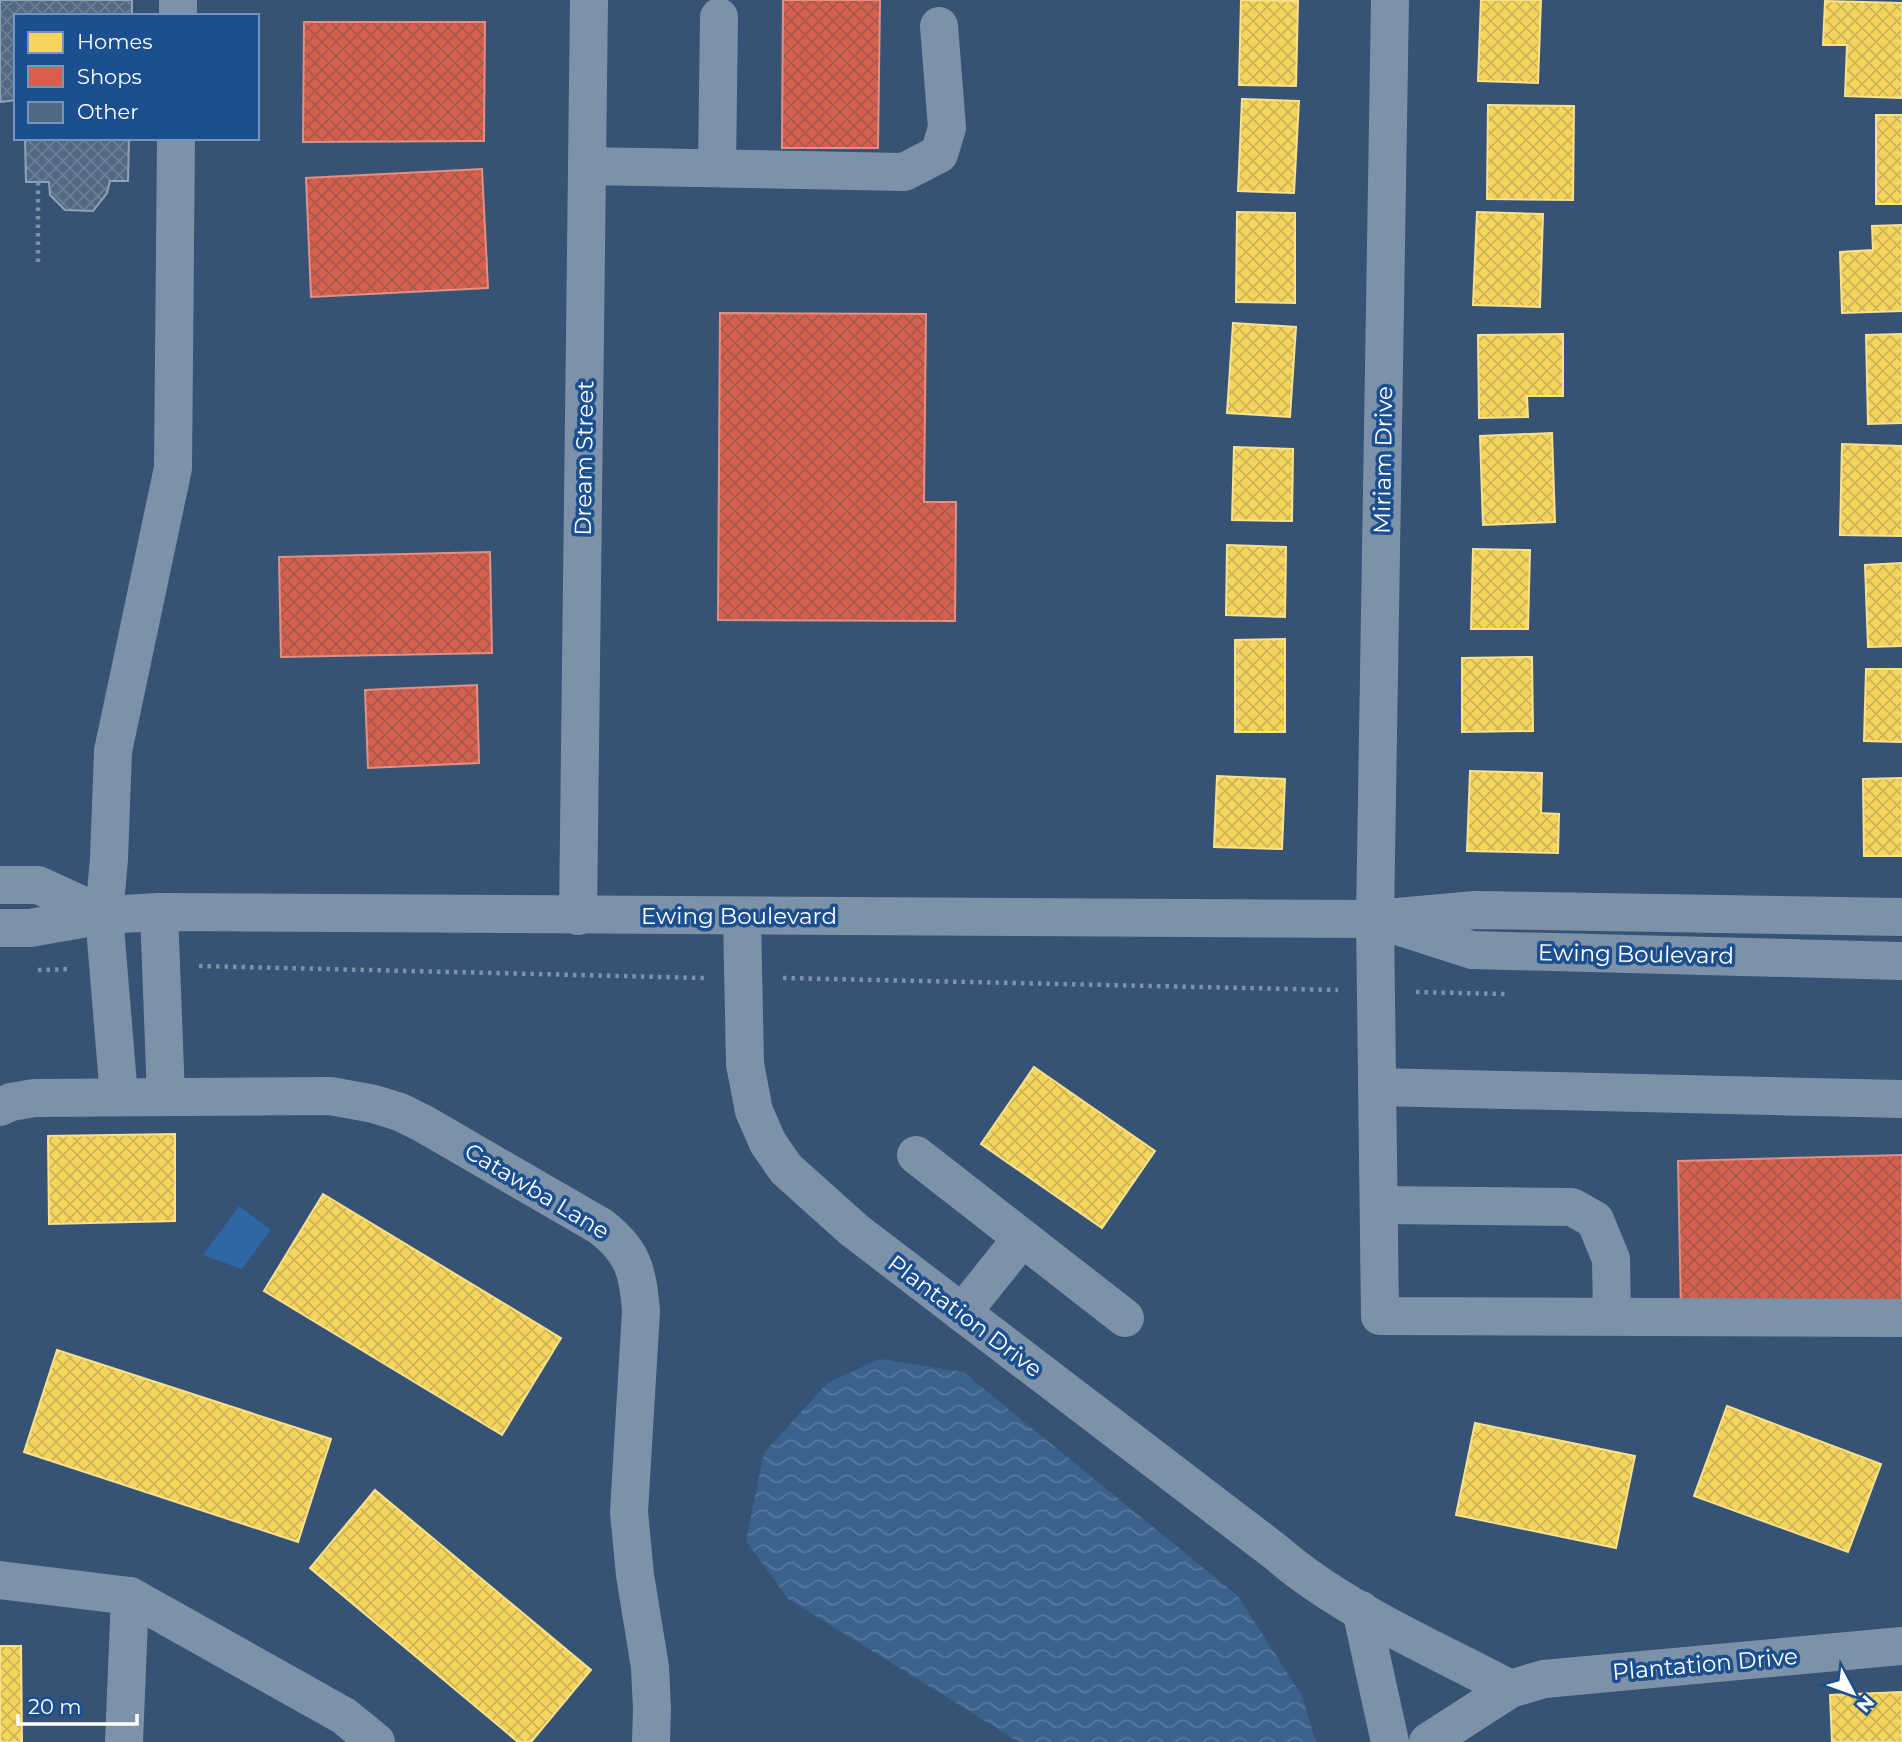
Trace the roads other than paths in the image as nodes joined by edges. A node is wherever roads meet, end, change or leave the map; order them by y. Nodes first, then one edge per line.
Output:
1 (589, 0) edge
2 (1390, 0) edge
3 (719, 17) dead end
4 (940, 26) dead end
5 (176, 140) edge
6 (587, 166) junction
7 (717, 168) junction
8 (0, 885) edge
9 (159, 912) junction
10 (104, 915) junction
11 (578, 916) junction
12 (742, 916) junction
13 (1902, 917) edge
14 (1375, 919) junction
15 (0, 928) edge
16 (1902, 961) edge
17 (1377, 1087) junction
18 (119, 1097) junction
19 (166, 1097) junction
20 (1902, 1100) edge
21 (0, 1107) edge
22 (916, 1155) dead end
23 (1379, 1205) junction
24 (1022, 1238) junction
25 (962, 1313) junction
26 (1612, 1316) junction
27 (1125, 1318) dead end
28 (1902, 1318) edge
29 (0, 1580) edge
30 (130, 1596) junction
31 (1361, 1610) junction
32 (1902, 1646) edge
33 (1510, 1689) junction
34 (124, 1742) edge
35 (376, 1742) edge
36 (651, 1742) edge
37 (1390, 1742) edge
38 (1428, 1742) edge

1 - 6 street, Dream Street
2 - 14 street, Miriam Drive
3 - 7 street
4 - 7 street
5 - 10 street
6 - 7 street
6 - 11 street, Dream Street
8 - 10 street, Ewing Boulevard
9 - 10 street, Ewing Boulevard
9 - 11 street, Ewing Boulevard
9 - 19 street
10 - 15 street, Ewing Boulevard
10 - 18 street
11 - 12 street, Ewing Boulevard
12 - 14 street, Ewing Boulevard
12 - 25 street, Plantation Drive
13 - 14 street, Ewing Boulevard
14 - 16 street, Ewing Boulevard
14 - 17 street, Miriam Drive
17 - 20 street
17 - 23 street, Miriam Drive
18 - 19 street, Catawba Lane
18 - 21 street, Catawba Lane
19 - 36 street, Catawba Lane
22 - 24 street
23 - 26 street
23 - 26 street, Miriam Drive
24 - 25 street
24 - 27 street
25 - 31 street, Plantation Drive
26 - 28 street
29 - 30 street
30 - 34 street
30 - 35 street
31 - 33 street, Plantation Drive
31 - 37 street
32 - 33 street, Plantation Drive
33 - 38 street, Plantation Drive

